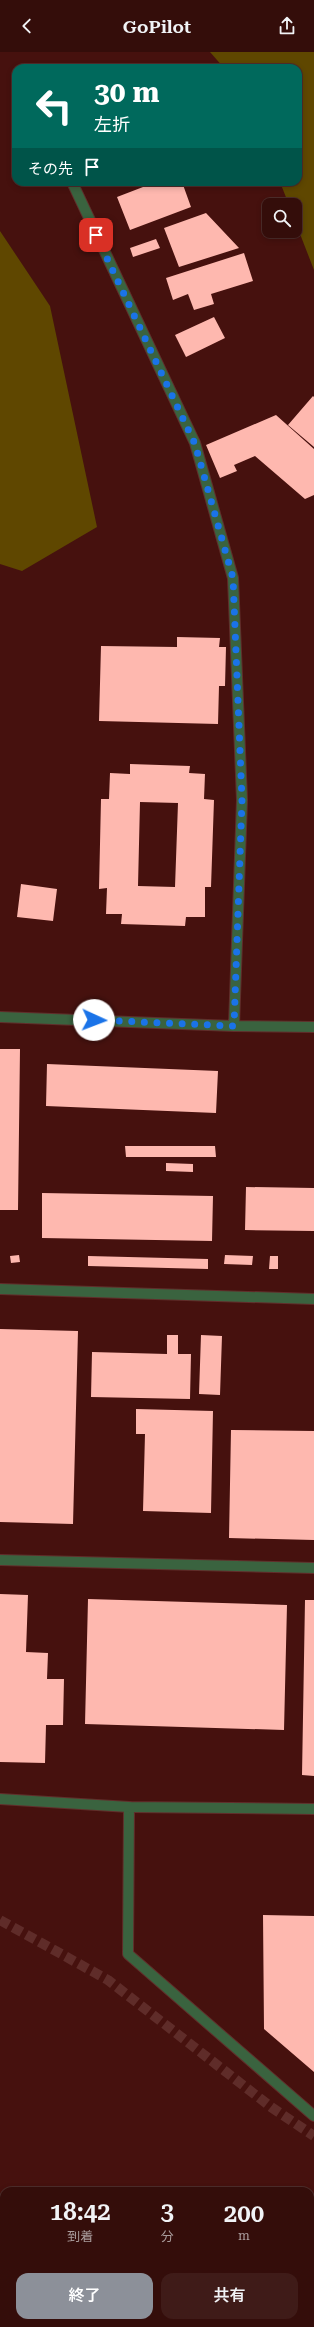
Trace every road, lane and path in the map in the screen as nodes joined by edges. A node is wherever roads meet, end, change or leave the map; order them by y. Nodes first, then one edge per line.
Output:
1 (74, 186) edge
2 (0, 1016) edge
3 (234, 1026) junction
4 (314, 1027) edge
5 (0, 1289) edge
6 (314, 1299) edge
7 (0, 1560) edge
8 (314, 1568) edge
9 (0, 1799) edge
10 (129, 1807) junction
11 (314, 1809) edge
12 (314, 2116) edge

1 - 3 street
2 - 3 street
3 - 4 street
5 - 6 street
7 - 8 street
9 - 10 street
10 - 11 street
10 - 12 street

